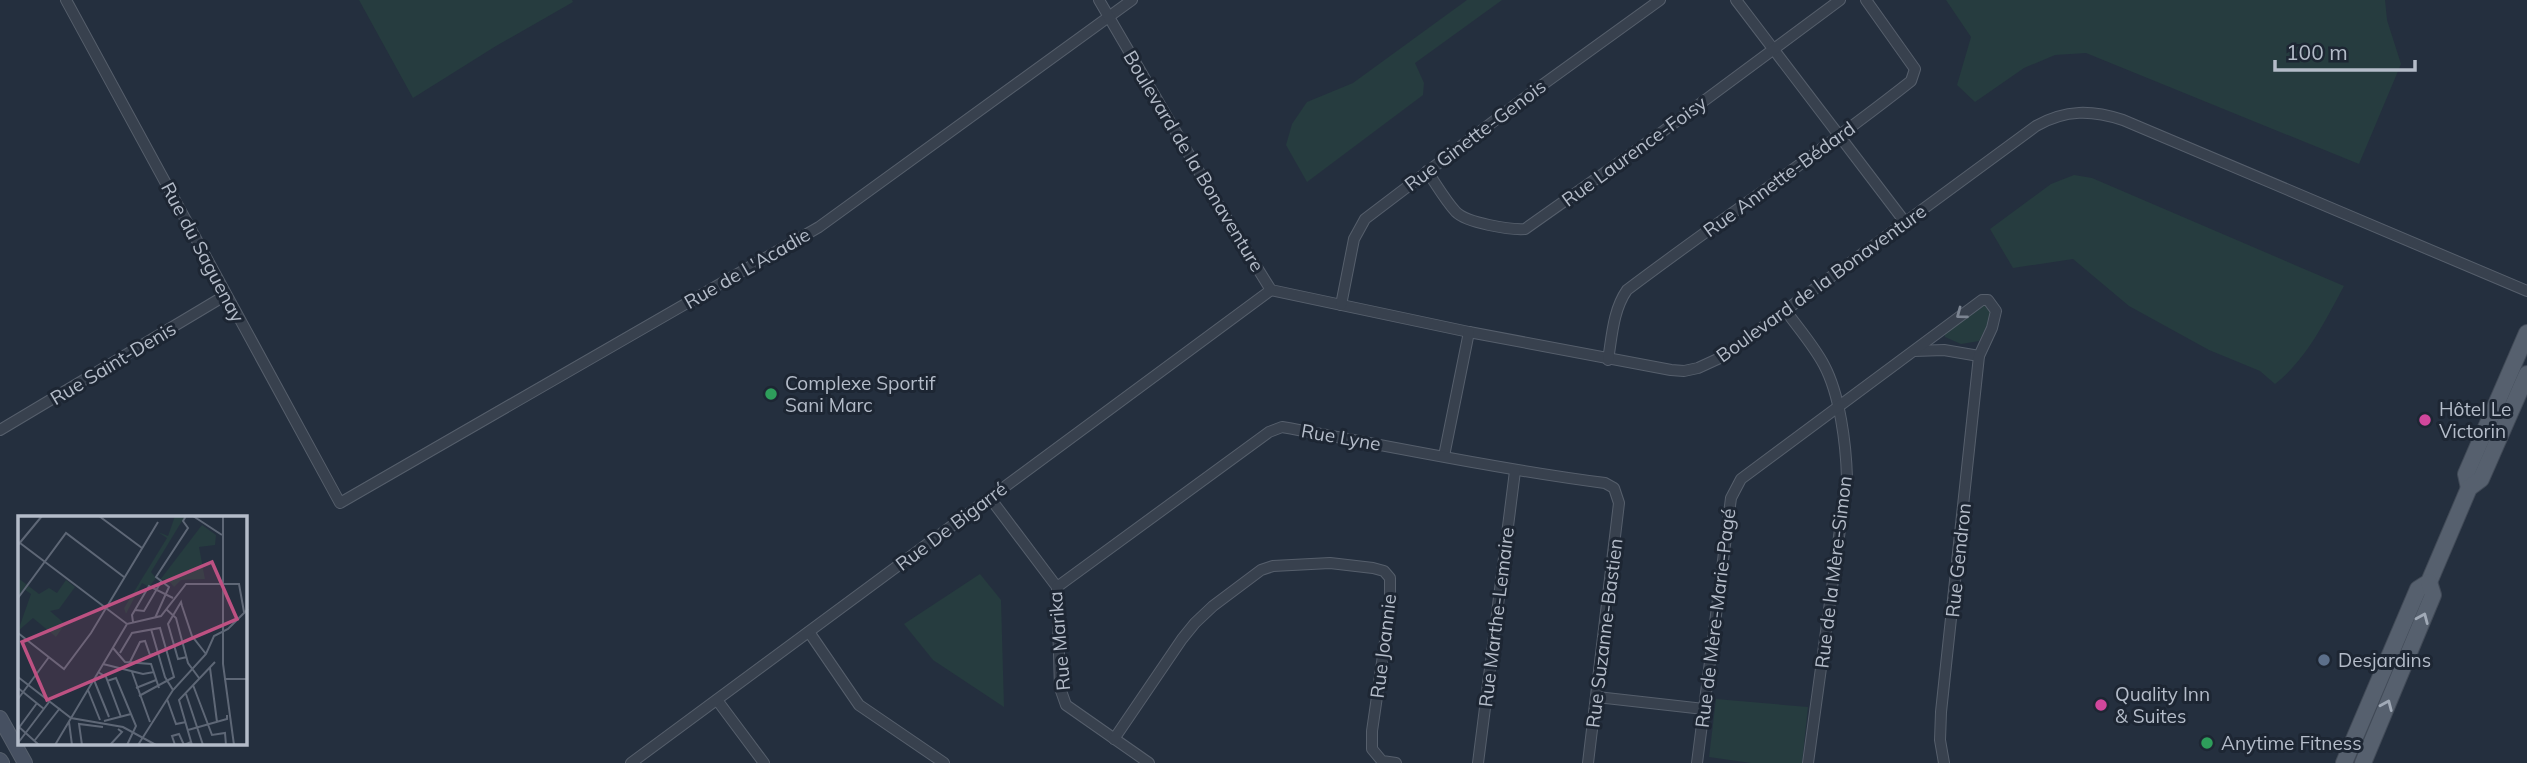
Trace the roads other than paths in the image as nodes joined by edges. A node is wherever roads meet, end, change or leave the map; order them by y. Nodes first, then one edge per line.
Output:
1 (66, 0) edge
2 (1099, 0) edge
3 (1132, 0) edge
4 (1660, 0) edge
5 (1736, 0) edge
6 (1840, 0) edge
7 (1866, 0) edge
8 (1109, 17) junction
9 (1773, 50) junction
10 (1839, 138) junction
11 (1427, 171) junction
12 (1905, 222) junction
13 (1271, 290) junction
14 (2527, 291) edge
15 (226, 295) junction
16 (1341, 305) junction
17 (1786, 311) junction
18 (1468, 332) junction
19 (2527, 333) edge
20 (1911, 352) junction
21 (1979, 356) junction
22 (1608, 360) junction
23 (2527, 374) edge
24 (1837, 407) junction
25 (0, 430) edge
26 (1444, 456) junction
27 (1515, 471) junction
28 (2469, 488) junction
29 (990, 498) junction
30 (340, 503) joint
31 (1619, 503) joint
32 (2430, 582) junction
33 (1057, 587) junction
34 (809, 632) junction
35 (1597, 697) junction
36 (717, 700) junction
37 (1704, 709) junction
38 (0, 718) edge
39 (1114, 739) junction
40 (25, 763) edge
41 (631, 763) edge
42 (764, 763) edge
43 (944, 763) edge
44 (1149, 763) edge
45 (1396, 763) edge
46 (1478, 763) edge
47 (1588, 763) edge
48 (1697, 763) edge
49 (1808, 763) edge
50 (1944, 763) edge
51 (2344, 763) edge
52 (2362, 763) edge

1 - 15 street, Rue du Saguenay
2 - 8 street, Boulevard de la Bonaventure
3 - 8 street, Rue de L'Acadie
4 - 11 street, Rue Ginette-Genois
5 - 9 street
6 - 9 street, Rue Laurence-Foisy
7 - 10 street, Rue Annette-Bédard
8 - 13 street, Boulevard de la Bonaventure
8 - 30 street, Rue de L'Acadie
9 - 10 street
9 - 11 street, Rue Laurence-Foisy
10 - 12 street
10 - 22 street, Rue Annette-Bédard
11 - 16 street, Rue Ginette-Genois
12 - 14 street, Boulevard de la Bonaventure
12 - 17 street, Boulevard de la Bonaventure
13 - 16 street, Boulevard de la Bonaventure
13 - 29 street, Rue De Bigarré
15 - 25 street, Rue Saint-Denis
15 - 30 street, Rue du Saguenay
16 - 18 street, Boulevard de la Bonaventure
17 - 22 street, Boulevard de la Bonaventure
17 - 24 street, Rue de la Mère-Simon
18 - 22 street, Boulevard de la Bonaventure
18 - 26 street
19 - 28 main road
20 - 21 street
21 -> 20 street, Rue de Mère-Marie-Pagé
20 - 24 street, Rue de Mère-Marie-Pagé
21 - 50 street, Rue Gendron
23 - 28 main road
24 - 37 street, Rue de Mère-Marie-Pagé
24 - 49 street, Rue de la Mère-Simon
26 - 27 street, Rue Lyne
26 - 33 street, Rue Lyne
27 - 31 street, Rue Lyne
27 - 46 street, Rue Marthe-Lemaire
28 - 32 main road
29 - 33 street, Rue Marika
29 - 34 street, Rue De Bigarré
31 - 35 street, Rue Suzanne-Bastien
32 - 51 main road
52 -> 32 main road
33 - 39 street, Rue Marika
34 - 36 street, Rue De Bigarré
34 - 43 street
35 - 37 street
35 - 47 street, Rue Suzanne-Bastien
36 - 41 street, Rue De Bigarré
36 - 42 street
37 - 48 street, Rue de Mère-Marie-Pagé
38 - 40 main road
39 - 44 street, Rue Marika
39 - 45 street, Rue Joannie

